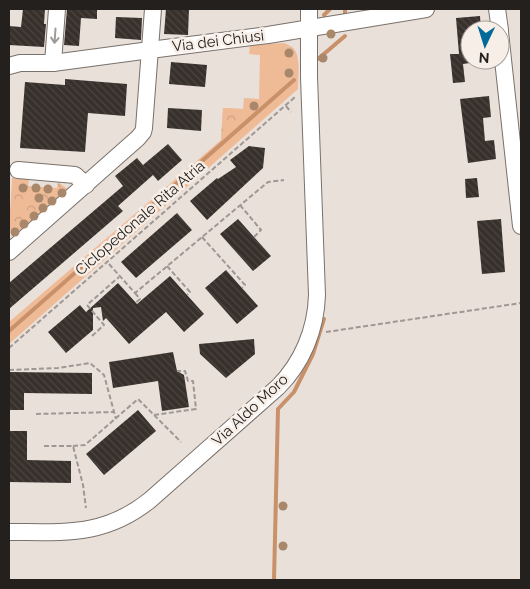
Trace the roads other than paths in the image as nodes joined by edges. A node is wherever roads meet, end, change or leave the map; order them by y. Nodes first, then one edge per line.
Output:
1 (57, 9) edge
2 (153, 9) edge
3 (308, 9) edge
4 (426, 9) edge
5 (309, 29) junction
6 (150, 50) junction
7 (53, 63) junction
8 (9, 66) edge
9 (504, 70) edge
10 (18, 170) dead end
11 (86, 185) junction
12 (521, 226) edge
13 (10, 249) edge
14 (9, 532) edge

1 -> 7 street
2 - 6 street
3 - 5 street, Via Aldo Moro
4 - 5 street, Via dei Chiusi
5 - 6 street, Via dei Chiusi
5 - 14 street, Via Aldo Moro
6 - 7 street, Via dei Chiusi
6 - 11 street
7 - 8 street, Via dei Chiusi
9 - 12 street
10 - 11 street
11 - 13 street

